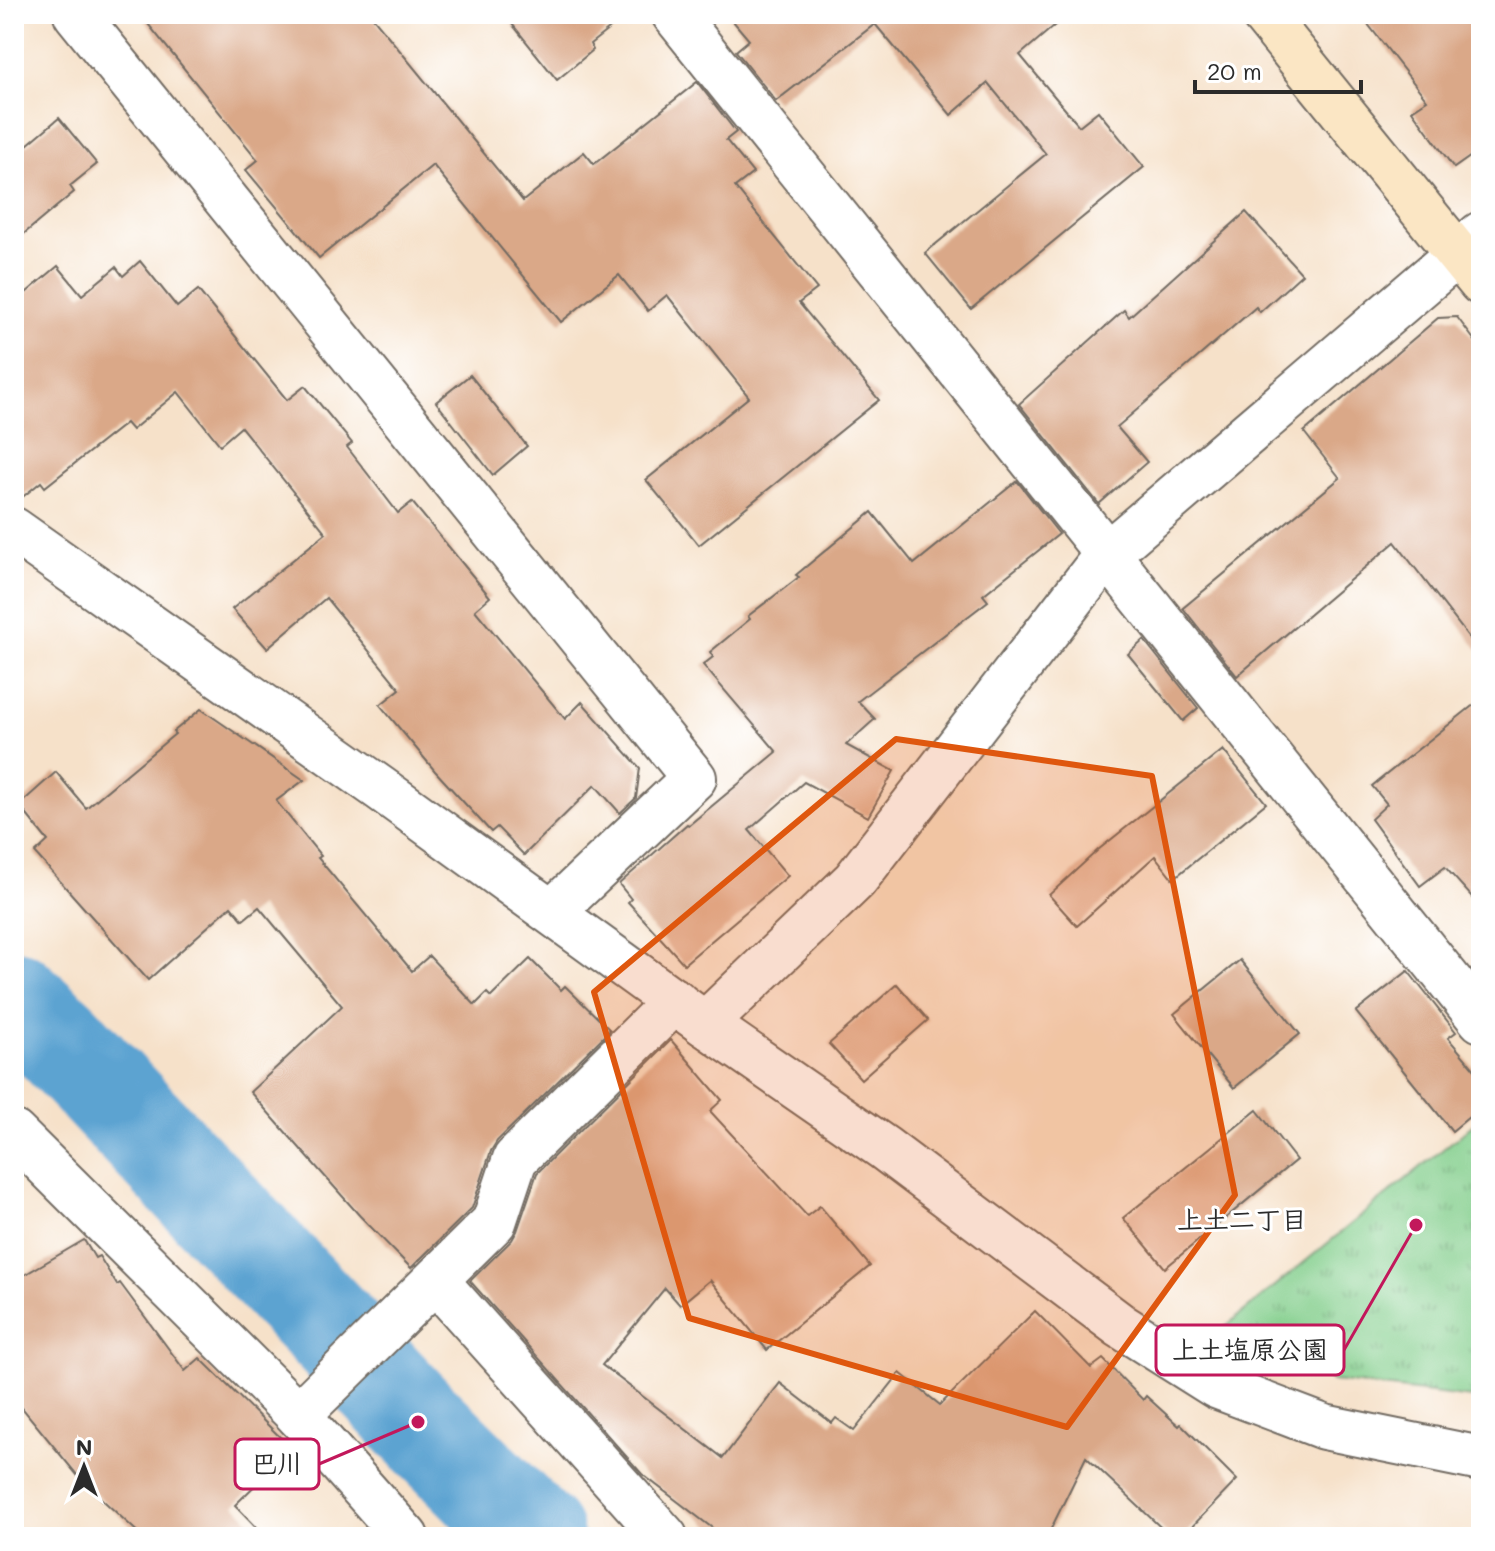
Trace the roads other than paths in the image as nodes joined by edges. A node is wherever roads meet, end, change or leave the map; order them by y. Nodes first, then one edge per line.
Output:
1 (76, 14) edge
2 (674, 14) edge
3 (1263, 14) edge
4 (1473, 257) edge
5 (14, 530) edge
6 (1107, 554) junction
7 (552, 912) junction
8 (690, 1013) junction
9 (1481, 1020) edge
10 (14, 1133) edge
11 (436, 1281) junction
12 (298, 1415) junction
13 (1481, 1459) edge
14 (406, 1537) edge
15 (665, 1537) edge

1 - 7 street
2 - 6 street
3 - 4 street
4 - 6 street
5 - 7 street
6 - 8 street
6 - 9 street
7 - 8 street
8 - 11 street
8 - 13 street
10 - 12 street
11 - 12 street
11 - 15 street
12 - 14 street

